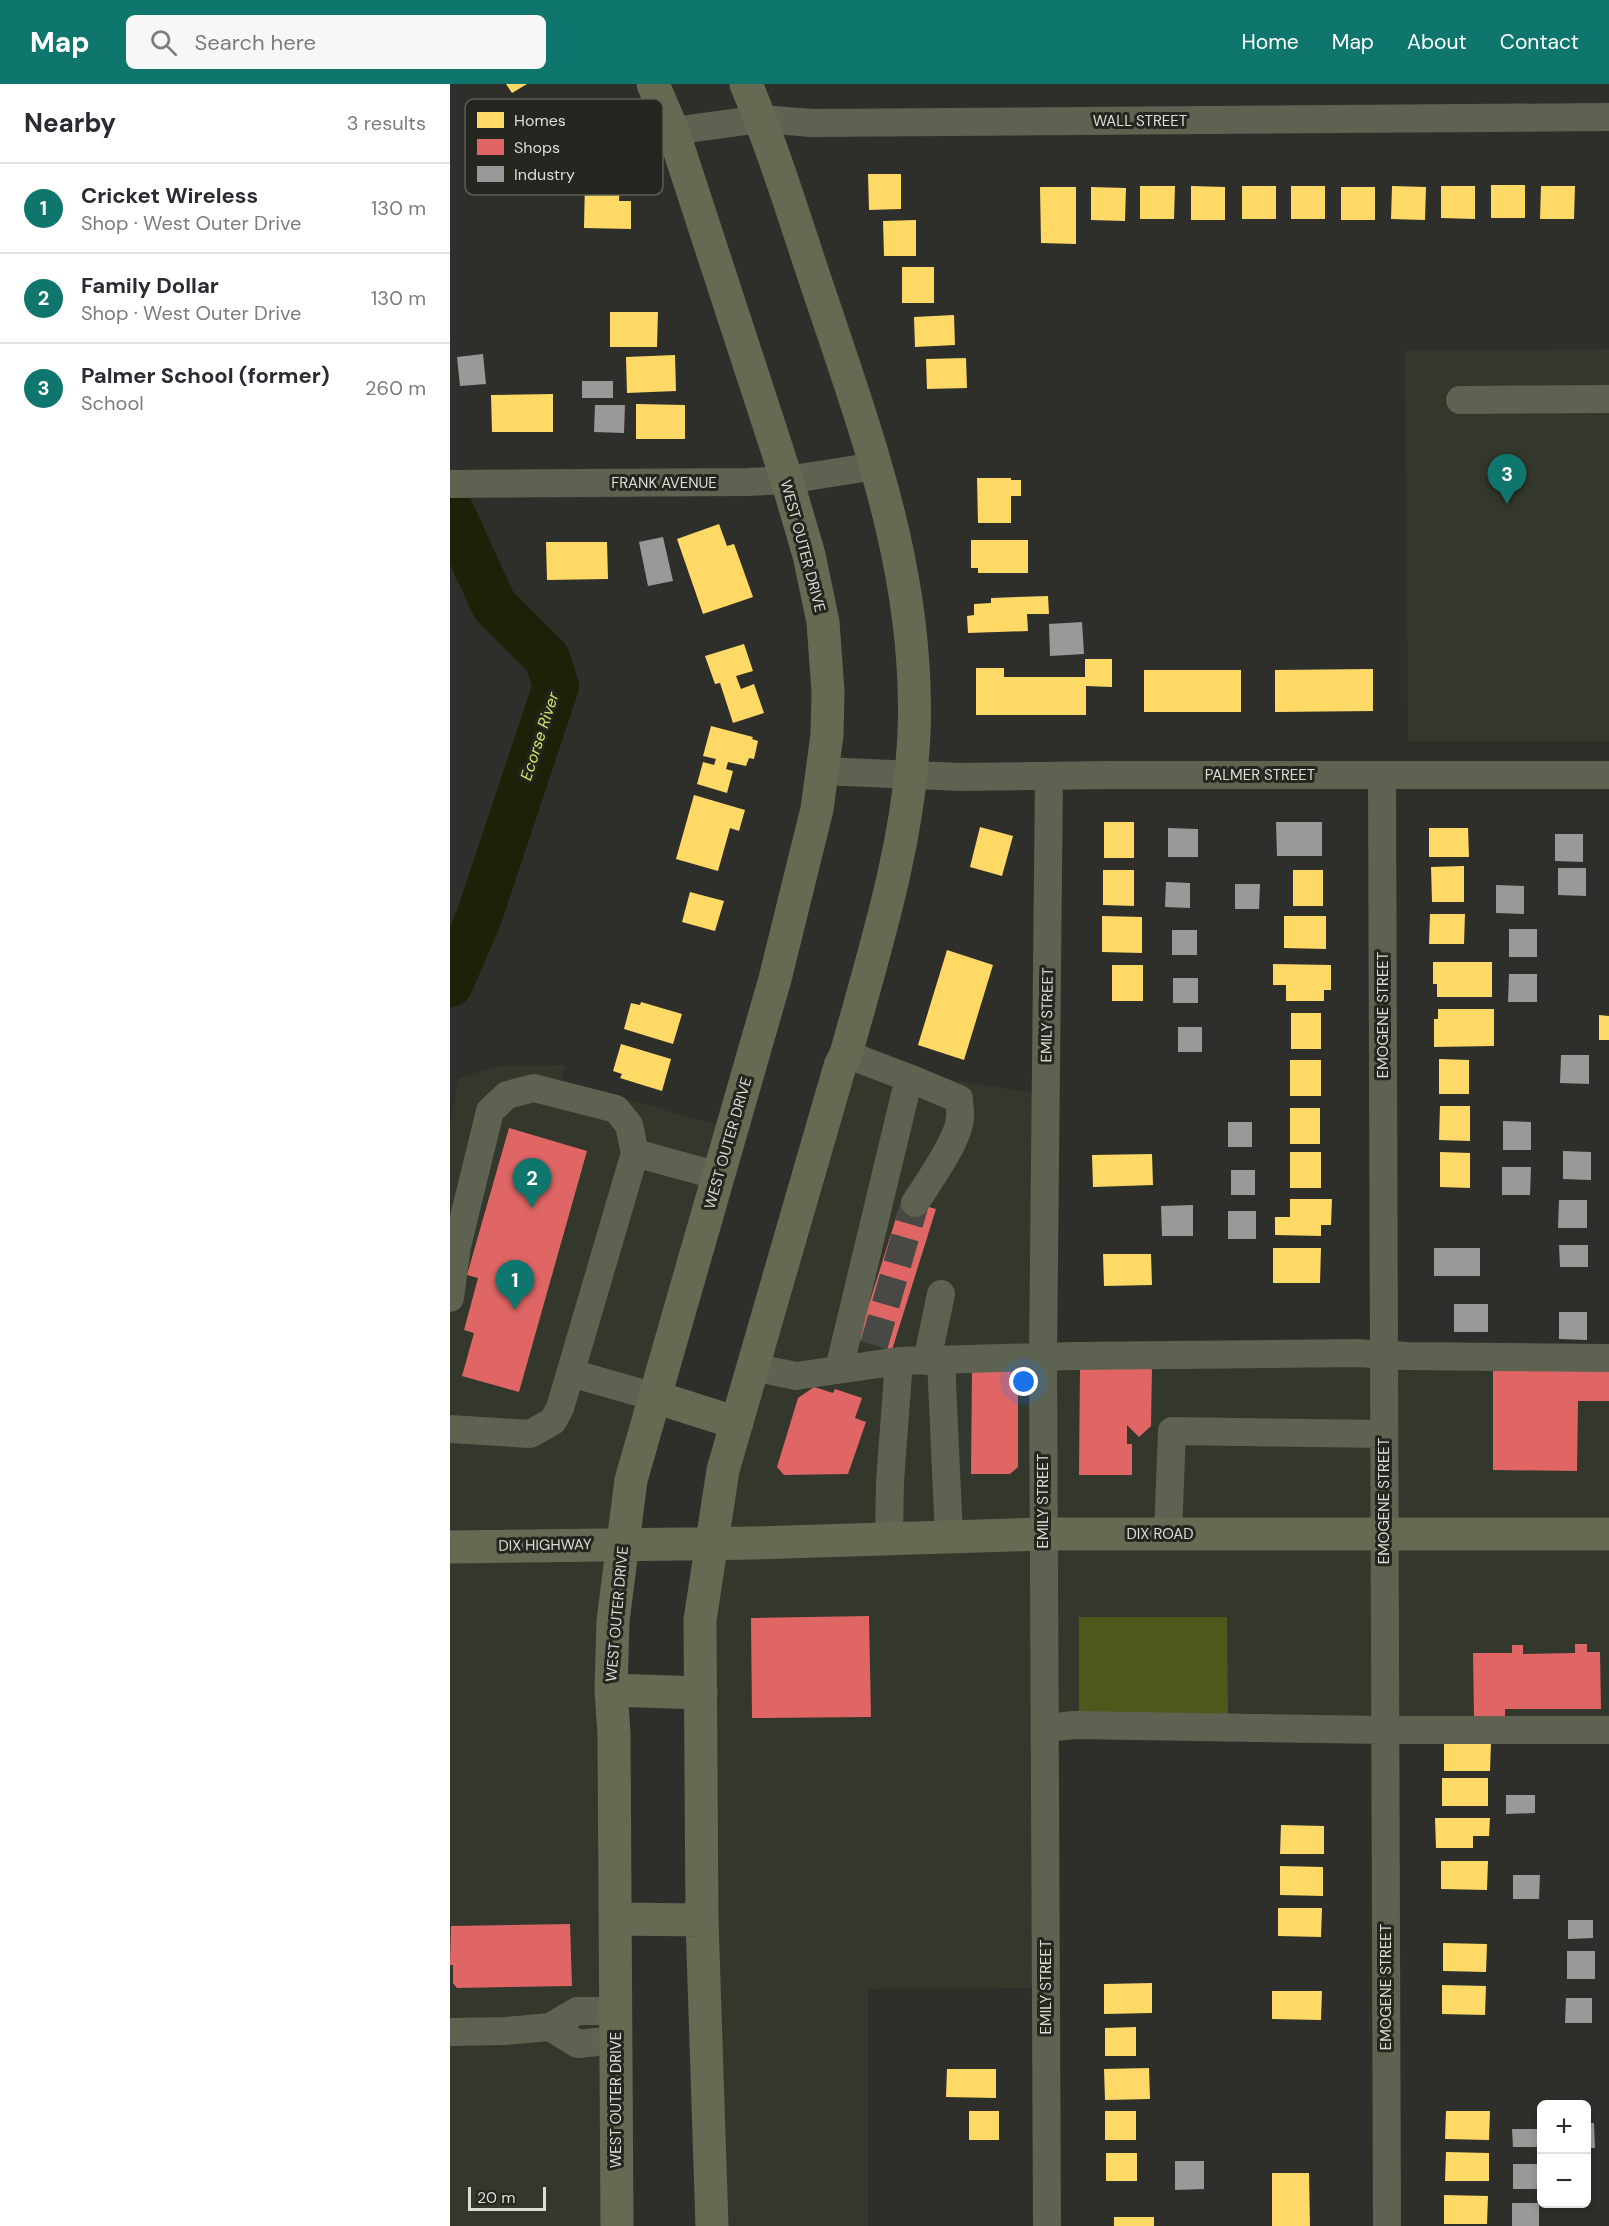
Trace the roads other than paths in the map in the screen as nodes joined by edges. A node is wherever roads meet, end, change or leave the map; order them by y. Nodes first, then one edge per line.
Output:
1 (653, 84) edge
2 (746, 84) edge
3 (659, 99) edge
4 (663, 108) edge
5 (1609, 117) edge
6 (761, 119) junction
7 (673, 131) junction
8 (1609, 399) edge
9 (1460, 400) dead end
10 (876, 466) junction
11 (787, 480) junction
12 (450, 484) edge
13 (823, 771) junction
14 (1609, 775) edge
15 (910, 776) junction
16 (1049, 776) junction
17 (1382, 776) junction
18 (846, 1053) junction
19 (909, 1078) junction
20 (635, 1153) junction
21 (719, 1176) junction
22 (915, 1203) tunnel mouth
23 (942, 1294) dead end
24 (450, 1298) edge
25 (1384, 1354) junction
26 (1042, 1357) junction
27 (1609, 1358) edge
28 (922, 1361) junction
29 (752, 1367) junction
30 (839, 1369) junction
31 (571, 1373) junction
32 (656, 1397) junction
33 (737, 1423) junction
34 (450, 1429) edge
35 (1384, 1434) junction
36 (1384, 1533) junction
37 (1044, 1534) junction
38 (1168, 1534) junction
39 (1609, 1534) edge
40 (949, 1537) junction
41 (889, 1539) junction
42 (711, 1543) junction
43 (622, 1545) junction
44 (450, 1547) edge
45 (611, 1690) junction
46 (701, 1693) junction
47 (1045, 1728) junction
48 (1385, 1730) junction
49 (1609, 1730) edge
50 (616, 1919) junction
51 (702, 1920) junction
52 (616, 2026) junction
53 (450, 2032) edge
54 (617, 2226) edge
55 (712, 2226) edge
56 (1047, 2226) edge
57 (1387, 2226) edge

1 - 3 main road, WEST OUTER DRIVE
2 - 6 main road
4 - 7 main road, WEST OUTER DRIVE
5 - 6 street, WALL STREET
6 - 7 street, WALL STREET
6 - 10 main road
7 - 11 main road, WEST OUTER DRIVE
8 - 9 street
10 - 11 street, FRANK AVENUE
10 - 15 main road
11 - 12 street, FRANK AVENUE
11 - 13 main road, WEST OUTER DRIVE
13 - 15 street, PALMER STREET
13 - 21 main road, WEST OUTER DRIVE
14 - 17 street, PALMER STREET
15 - 16 street, PALMER STREET
15 - 18 main road
16 - 17 street, PALMER STREET
16 - 26 street, EMILY STREET
17 - 25 street, EMOGENE STREET
18 - 19 street
18 - 29 main road
19 - 22 street
19 - 30 street
20 - 21 street
20 - 24 street
20 - 31 street
21 - 32 main road, WEST OUTER DRIVE
23 - 28 street
25 - 26 street
25 - 27 street
25 - 35 street, EMOGENE STREET
26 - 28 street
26 - 37 street, EMILY STREET
28 - 30 street
28 - 40 street
28 - 41 street
29 - 30 street
29 - 33 main road
31 - 32 street
31 - 34 street
32 - 33 main road
32 - 43 main road, WEST OUTER DRIVE
33 - 42 main road
35 - 36 street, EMOGENE STREET
35 - 38 street
36 - 38 main road, DIX ROAD
36 - 39 main road, DIX ROAD
36 - 48 street, EMOGENE STREET
37 - 38 main road, DIX ROAD
37 - 40 main road, DIX ROAD
37 - 47 street, EMILY STREET
40 - 41 main road, DIX ROAD
41 - 42 main road, DIX ROAD
42 - 43 main road, DIX HIGHWAY
42 - 46 main road
43 - 44 main road, DIX HIGHWAY
43 - 45 main road, WEST OUTER DRIVE
45 - 46 main road
45 - 50 main road, WEST OUTER DRIVE
46 - 51 main road
47 - 48 street
47 - 56 street, EMILY STREET
48 - 49 street
48 - 57 street, EMOGENE STREET
50 - 51 main road
50 - 52 main road, WEST OUTER DRIVE
51 - 55 main road
52 - 53 street
52 - 54 main road, WEST OUTER DRIVE

